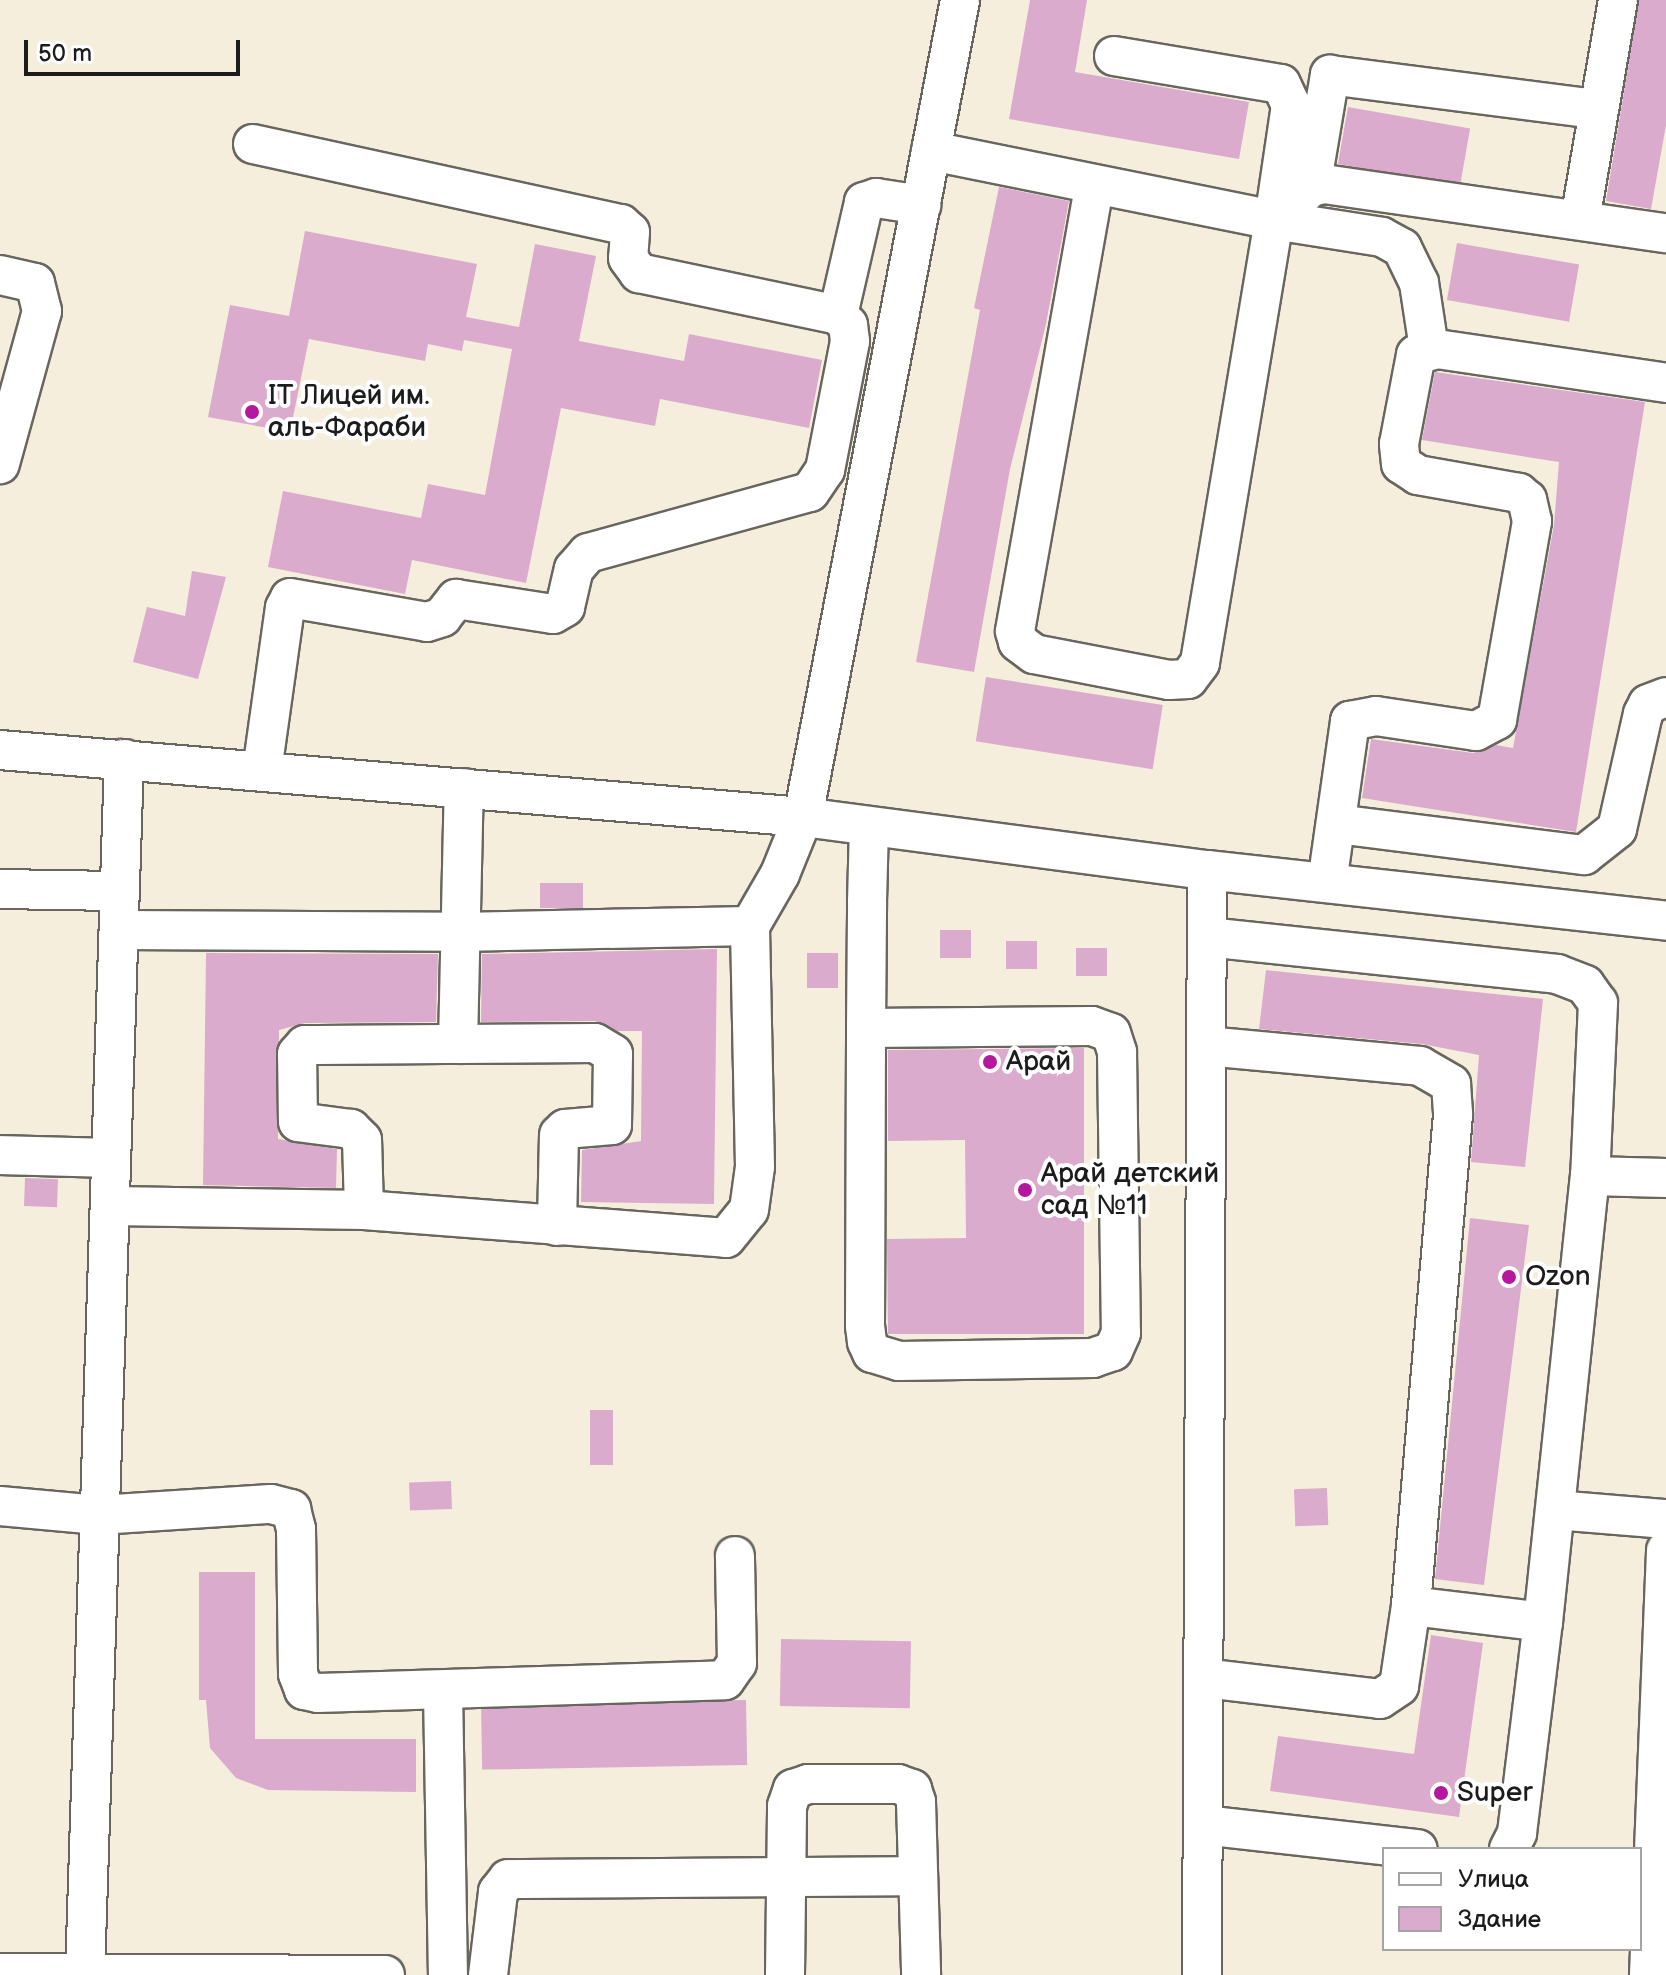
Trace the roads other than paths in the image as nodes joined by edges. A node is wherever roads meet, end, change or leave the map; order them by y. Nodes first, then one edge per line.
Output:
1 (960, 0) edge
2 (1618, 0) edge
3 (1114, 56) dead end
4 (1597, 109) junction
5 (253, 144) dead end
6 (931, 151) junction
7 (1094, 187) junction
8 (1311, 187) junction
9 (921, 205) junction
10 (1274, 220) junction
11 (1580, 220) junction
12 (1666, 233) edge
13 (0, 275) edge
14 (838, 315) junction
15 (1429, 348) junction
16 (1666, 383) edge
17 (0, 464) edge
18 (810, 492) junction
19 (862, 503) junction
20 (1666, 697) edge
21 (0, 750) edge
22 (124, 759) junction
23 (262, 771) junction
24 (464, 788) junction
25 (803, 817) junction
26 (1337, 824) junction
27 (869, 827) junction
28 (1207, 870) junction
29 (1327, 883) junction
30 (0, 889) edge
31 (120, 891) junction
32 (1666, 921) edge
33 (750, 926) junction
34 (119, 930) junction
35 (460, 932) junction
36 (1207, 937) junction
37 (866, 1028) junction
38 (458, 1044) junction
39 (1206, 1046) junction
40 (0, 1155) edge
41 (111, 1158) junction
42 (1590, 1176) junction
43 (1666, 1178) edge
44 (112, 1206) junction
45 (364, 1210) junction
46 (557, 1226) junction
47 (0, 1506) edge
48 (1556, 1510) junction
49 (99, 1515) junction
50 (1666, 1519) edge
51 (1666, 1550) edge
52 (735, 1556) dead end
53 (1411, 1606) junction
54 (1543, 1622) junction
55 (1204, 1678) junction
56 (443, 1691) junction
57 (1203, 1825) junction
58 (1400, 1847) edge
59 (1510, 1847) edge
60 (785, 1876) junction
61 (918, 1876) junction
62 (0, 1973) edge
63 (85, 1974) edge
64 (385, 1975) edge
65 (448, 1975) edge
66 (488, 1975) edge
67 (785, 1975) edge
68 (921, 1975) edge
69 (1202, 1975) edge
70 (1649, 1975) edge

1 - 6 street
2 - 4 street
3 - 10 street
4 - 8 street
4 - 11 street
5 - 14 street
6 - 7 street
6 - 9 street
7 - 10 street
7 - 10 street
8 - 10 street
8 - 11 street
9 - 14 street
9 - 19 street
10 - 15 street
11 - 12 street
13 - 17 street
14 - 18 street
15 - 16 street
15 - 26 street
18 - 19 street
18 - 23 street
19 - 25 street
20 - 26 street
21 - 22 street
22 - 23 street
22 - 31 street
23 - 24 street
24 - 25 street
24 - 35 street
25 - 27 street
25 - 33 street
26 - 29 street
27 - 28 street
27 - 37 street
28 - 29 street
28 - 36 street
29 - 32 street
30 - 31 street
31 - 34 street
33 - 35 street
33 - 46 street
34 - 35 street
34 - 41 street
35 - 38 street
36 - 39 street
36 - 42 street
37 - 37 street
38 - 45 street
38 - 46 street
39 - 53 street
39 - 55 street
40 - 41 street
41 - 44 street
42 - 43 street
42 - 48 street
44 - 45 street
44 - 49 street
45 - 46 street
47 - 49 street
48 - 50 street
48 - 54 street
49 - 56 street
49 - 63 street
51 - 70 street
52 - 56 street
53 - 54 street
53 - 55 street
54 - 59 street
55 - 57 street
56 - 65 street
57 - 58 street
57 - 69 street
60 - 61 street
60 - 61 street
60 - 66 street
60 - 67 street
61 - 68 street
62 - 63 street
63 - 64 street

